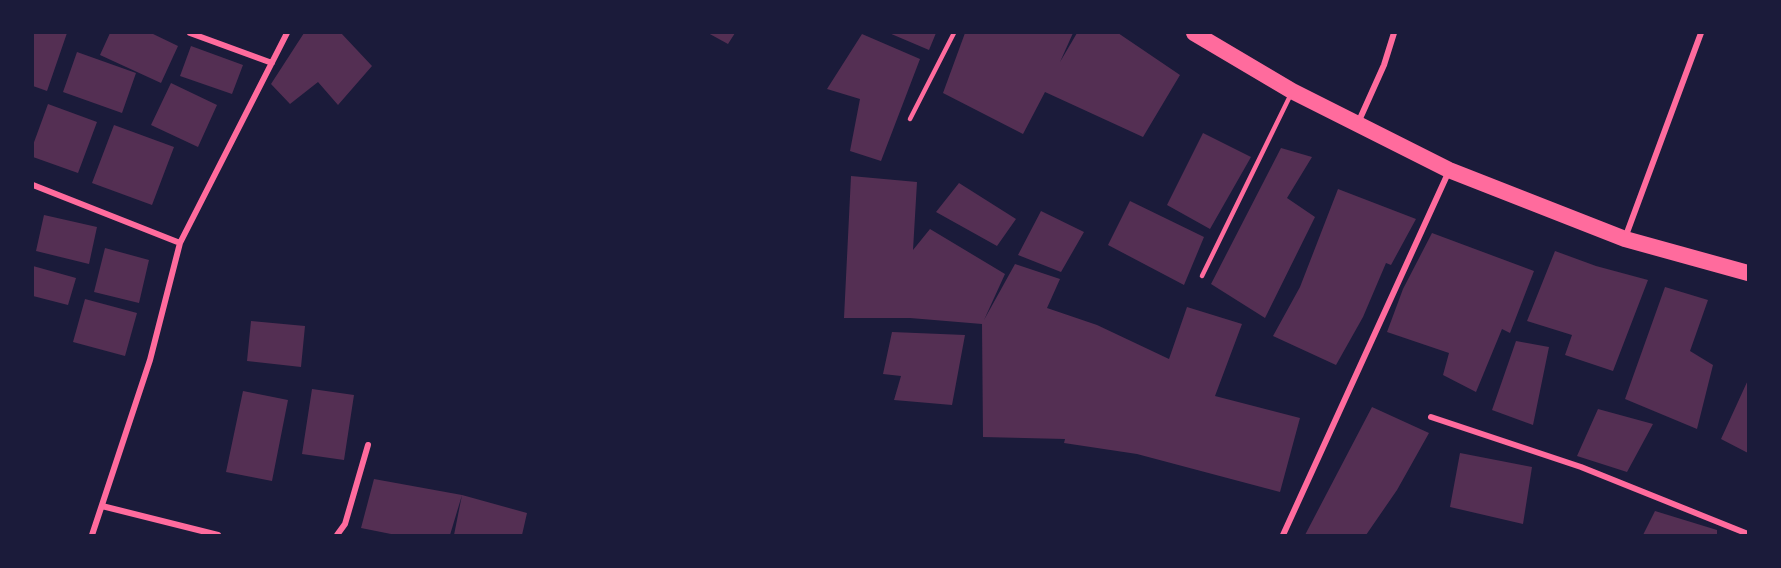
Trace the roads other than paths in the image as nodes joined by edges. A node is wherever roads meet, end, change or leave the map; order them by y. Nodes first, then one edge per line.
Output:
1 (190, 33) edge
2 (287, 33) edge
3 (954, 33) edge
4 (1194, 33) edge
5 (1394, 33) edge
6 (1701, 33) edge
7 (272, 63) junction
8 (1292, 92) junction
9 (910, 119) dead end
10 (1358, 124) junction
11 (1449, 170) junction
12 (33, 185) edge
13 (1624, 239) junction
14 (180, 243) junction
15 (1748, 273) edge
16 (1202, 276) dead end
17 (1431, 417) dead end
18 (368, 445) dead end
19 (102, 506) junction
20 (1748, 534) edge
21 (92, 535) edge
22 (218, 535) edge
23 (338, 535) edge
24 (1283, 535) edge

1 - 7 street
2 - 7 street
3 - 9 lane
4 - 8 highway
5 - 10 street
6 - 13 street
7 - 14 street
8 - 10 highway
8 - 16 lane
10 - 11 highway
11 - 13 highway
11 - 24 street
12 - 14 street
13 - 15 highway
14 - 19 street
17 - 20 street
18 - 23 street
19 - 21 street
19 - 22 street

